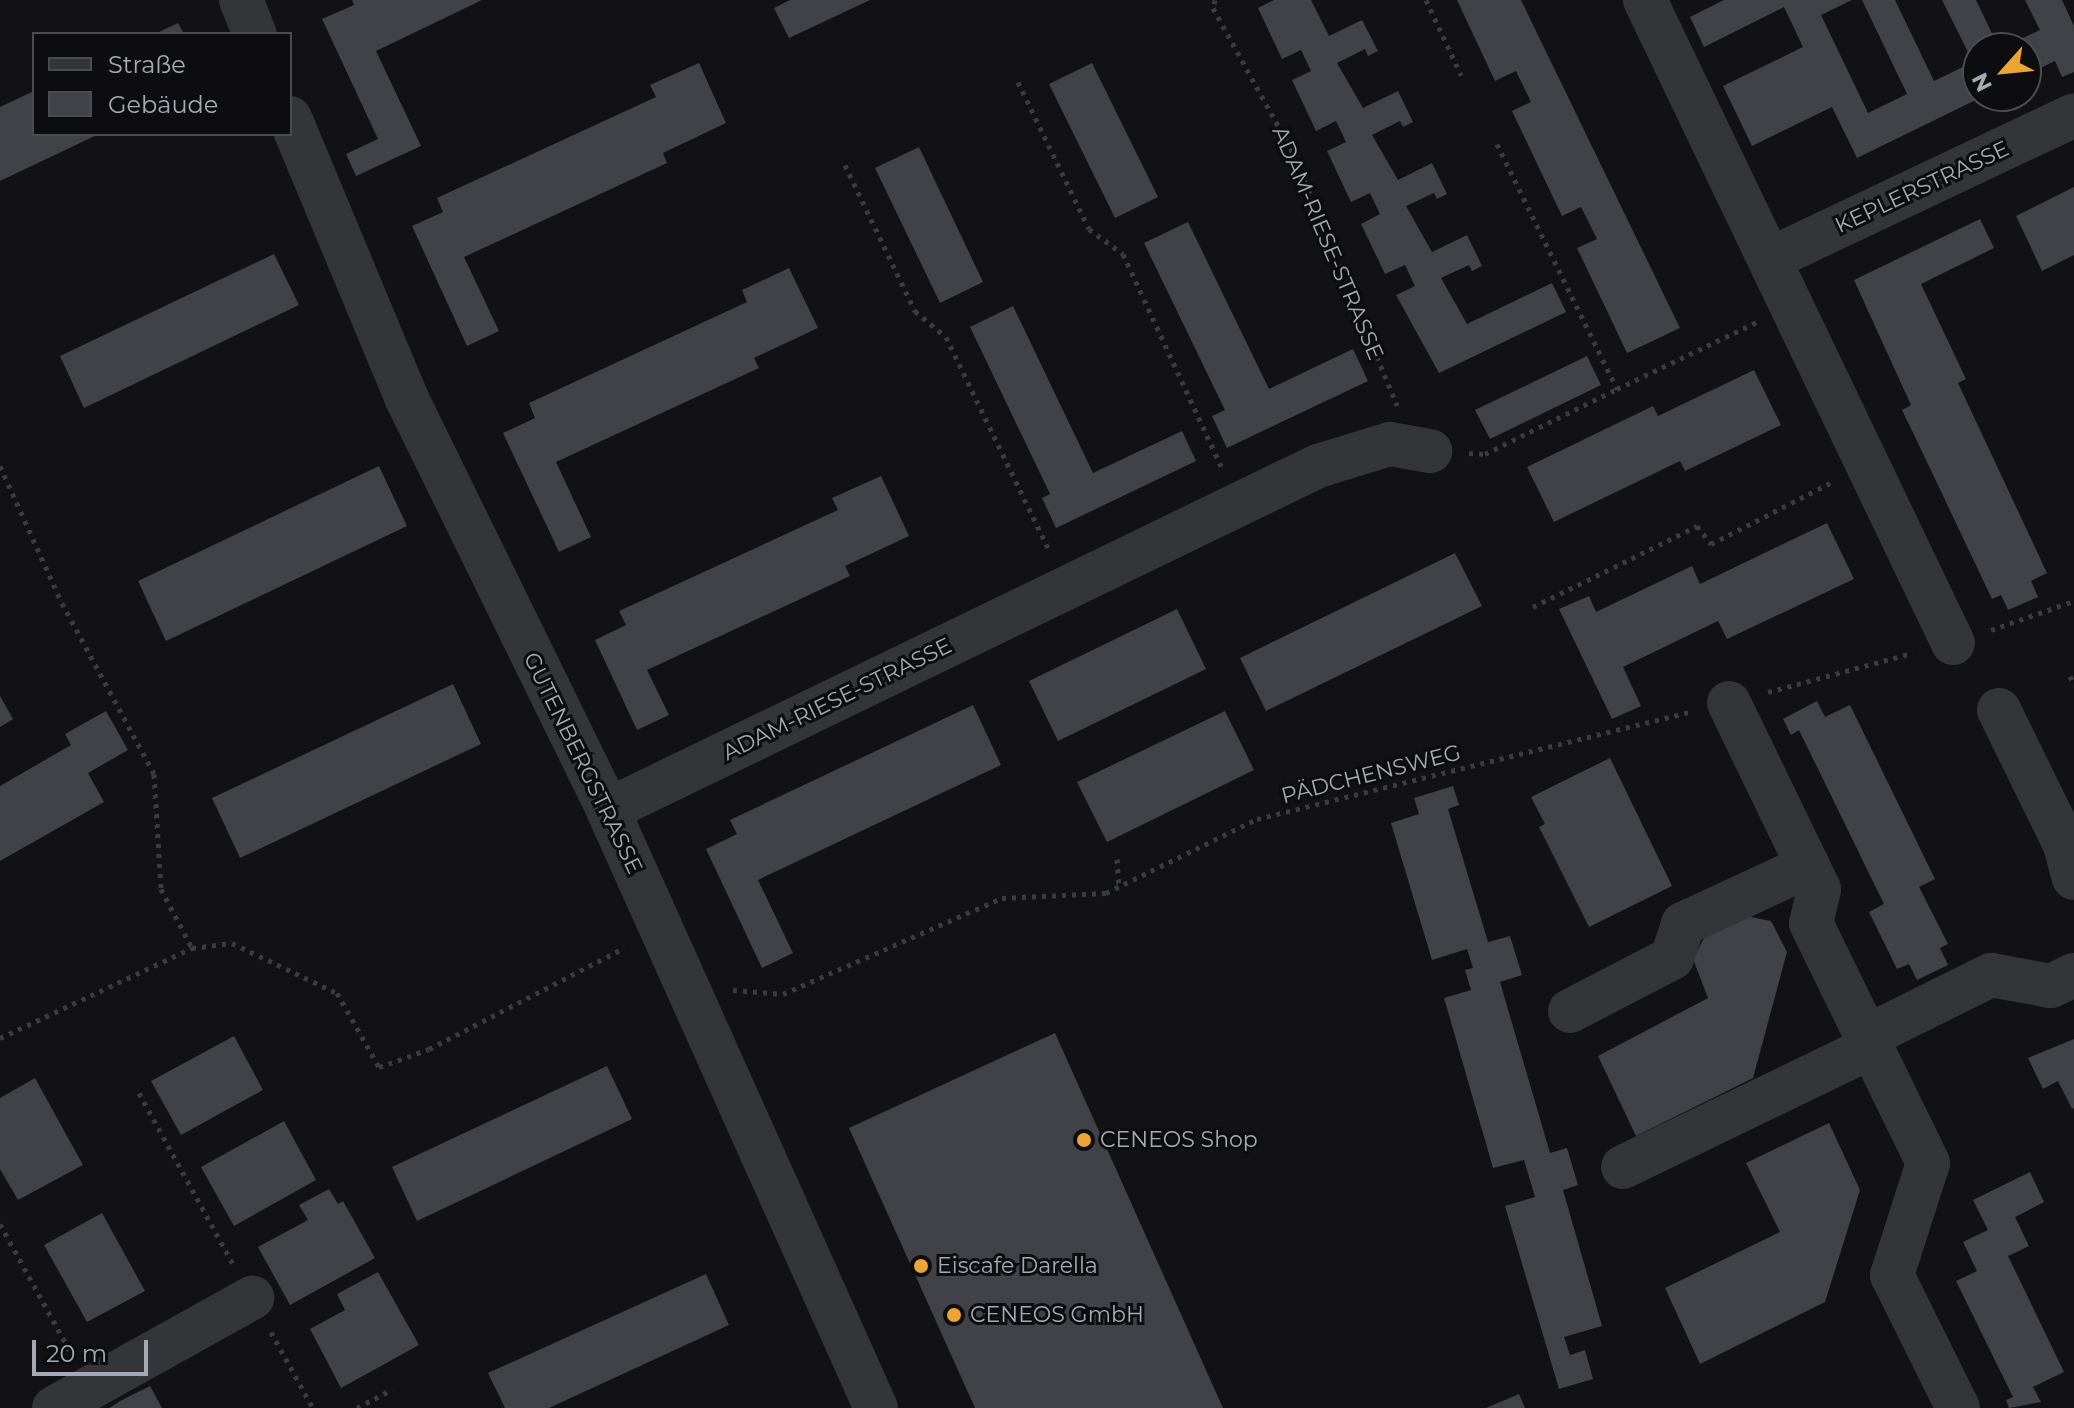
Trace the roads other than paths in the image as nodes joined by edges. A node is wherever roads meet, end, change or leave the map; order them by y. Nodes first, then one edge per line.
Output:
1 (241, 0) edge
2 (1645, 0) edge
3 (254, 32) edge
4 (2074, 115) edge
5 (292, 123) edge
6 (1770, 259) junction
7 (1422, 449) road end
8 (1953, 643) road end
9 (1729, 703) road end
10 (1999, 710) dead end
11 (608, 810) junction
12 (1808, 866) junction
13 (2074, 878) edge
14 (2074, 975) edge
15 (1570, 1011) dead end
16 (1869, 1042) junction
17 (1623, 1167) dead end
18 (252, 1298) road end
19 (72, 1398) edge
20 (876, 1408) edge
21 (1958, 1408) edge

1 - 3 street
2 - 6 street
4 - 6 street, KEPLERSTRASSE
5 - 11 street, GUTENBERGSTRASSE
6 - 8 street
7 - 11 street, ADAM-RIESE-STRASSE
9 - 12 street
10 - 13 street
11 - 20 street, GUTENBERGSTRASSE
12 - 15 street
12 - 16 street
14 - 16 street
16 - 17 street
16 - 21 street
18 - 19 street

